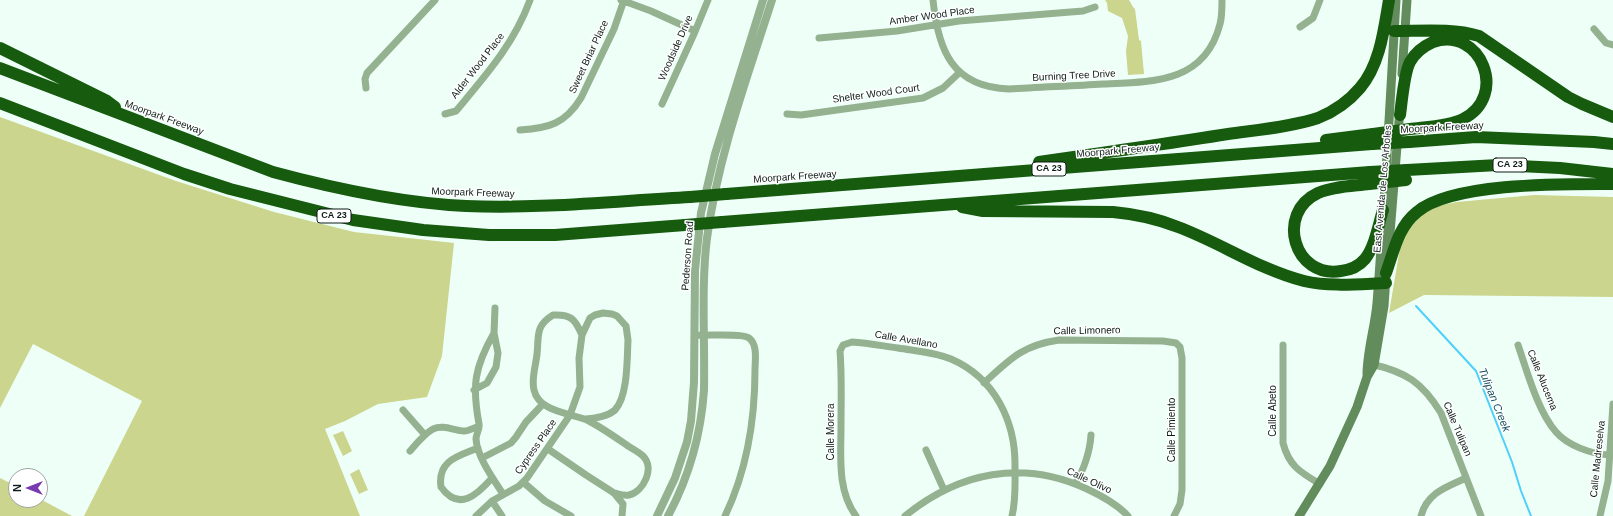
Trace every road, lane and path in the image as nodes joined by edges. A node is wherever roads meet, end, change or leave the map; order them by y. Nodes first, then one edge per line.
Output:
1 (435, 0) edge
2 (530, 0) edge
3 (623, 0) edge
4 (708, 0) edge
5 (763, 0) edge
6 (772, 0) edge
7 (933, 0) edge
8 (1222, 0) edge
9 (1320, 0) edge
10 (1389, 0) edge
11 (1396, 0) edge
12 (1407, 0) edge
13 (1095, 7) dead end
14 (936, 25) junction
15 (1300, 27) dead end
16 (1594, 29) dead end
17 (694, 31) junction
18 (1399, 31) junction
19 (819, 38) dead end
20 (1613, 45) edge
21 (0, 48) edge
22 (0, 68) edge
23 (959, 73) junction
24 (366, 88) dead end
25 (0, 102) edge
26 (662, 104) dead end
27 (0, 108) edge
28 (445, 114) dead end
29 (787, 114) dead end
30 (1400, 115) junction
31 (1613, 117) edge
32 (130, 119) junction
33 (520, 130) dead end
34 (78, 134) junction
35 (1372, 139) junction
36 (1613, 144) edge
37 (1613, 174) edge
38 (1370, 178) junction
39 (905, 180) junction
40 (1613, 184) edge
41 (947, 204) junction
42 (1383, 210) junction
43 (1384, 280) junction
44 (495, 308) dead end
45 (494, 333) junction
46 (582, 335) junction
47 (695, 336) junction
48 (705, 336) junction
49 (1178, 344) joint
50 (843, 345) joint
51 (1283, 345) dead end
52 (1518, 345) dead end
53 (1371, 364) junction
54 (984, 383) junction
55 (474, 390) junction
56 (543, 404) junction
57 (1613, 404) edge
58 (404, 410) dead end
59 (570, 415) junction
60 (585, 419) junction
61 (479, 426) junction
62 (426, 434) junction
63 (1091, 435) dead end
64 (478, 448) junction
65 (548, 449) junction
66 (926, 450) dead end
67 (410, 451) dead end
68 (1609, 455) junction
69 (482, 458) junction
70 (1015, 473) junction
71 (492, 478) junction
72 (1466, 478) junction
73 (523, 482) junction
74 (1075, 484) junction
75 (1320, 484) junction
76 (944, 490) junction
77 (614, 493) junction
78 (504, 494) junction
79 (492, 501) junction
80 (476, 516) edge
81 (502, 516) edge
82 (571, 516) edge
83 (622, 516) edge
84 (657, 516) edge
85 (668, 516) edge
86 (725, 516) edge
87 (856, 516) edge
88 (905, 516) edge
89 (1012, 516) edge
90 (1128, 516) edge
91 (1174, 516) edge
92 (1299, 516) edge
93 (1421, 516) edge
94 (1481, 516) edge
95 (1600, 516) edge

1 - 24 street
2 - 28 street, Alder Wood Place
3 - 17 street
3 - 33 street, Sweet Briar Place
4 - 17 street, Woodside Drive
5 - 47 street, Pederson Road
6 - 48 street, Pederson Road
7 - 14 street, Burning Tree Drive
8 - 23 street, Burning Tree Drive
9 - 15 street
10 - 39 highway
11 - 18 main road, East Avenida de Los Arboles
12 - 18 main road, East Avenida de Los Arboles
13 - 14 street, Amber Wood Place
14 - 19 street, Amber Wood Place
14 - 23 street, Burning Tree Drive
16 - 20 street
17 - 26 street, Woodside Drive
18 - 30 main road, East Avenida de Los Arboles
18 - 31 highway
18 - 42 main road, East Avenida de Los Arboles
21 - 32 highway
22 - 32 highway, Moorpark Freeway / CA 23
23 - 29 street, Shelter Wood Court
25 - 34 highway, CA 23
27 - 34 highway
30 - 35 highway, bridge
30 - 43 main road, East Avenida de Los Arboles
32 - 39 highway, Moorpark Freeway / CA 23, bridge
34 - 41 highway, CA 23, bridge
35 - 36 highway, Moorpark Freeway / CA 23, bridge
35 - 39 highway, Moorpark Freeway / CA 23
37 - 38 highway, CA 23, bridge
38 - 41 highway, CA 23
38 - 42 highway
40 - 43 highway
41 - 43 highway
42 - 43 main road, East Avenida de Los Arboles
43 - 53 main road, East Avenida de Los Arboles
44 - 45 street
45 - 55 street
45 - 55 street
46 - 56 street
46 - 59 street, Cypress Place
46 - 60 street
47 - 48 street
47 - 84 street, Pederson Road
48 - 85 street, Pederson Road
48 - 86 street
49 - 54 street, Calle Limonero
49 - 91 street, Calle Pimiento
50 - 54 street, Calle Avellano
50 - 87 street, Calle Morera
51 - 75 street, Calle Abeto
52 - 68 street, Calle Alucema
53 - 72 street, Calle Tulipan
53 - 75 main road, East Avenida de Los Arboles
54 - 70 street, Calle Avellano
55 - 61 street
56 - 59 street
56 - 69 street
57 - 68 street, Calle Madreselva
58 - 62 street
59 - 60 street
59 - 65 street, Cypress Place
60 - 77 street
61 - 62 street
61 - 64 street
62 - 67 street
63 - 74 street
64 - 69 street
64 - 71 street
65 - 73 street, Cypress Place
65 - 77 street
66 - 76 street
68 - 95 street, Calle Madreselva
69 - 71 street
70 - 74 street, Calle Olivo
70 - 76 street, Calle Olivo
70 - 89 street, Calle Avellano
71 - 78 street
72 - 93 street
72 - 94 street, Calle Tulipan
73 - 78 street, Cypress Place
73 - 82 street
74 - 90 street, Calle Olivo
75 - 92 main road, East Avenida de Los Arboles
76 - 88 street, Calle Olivo
77 - 83 street
78 - 79 street, Cypress Place
79 - 80 street, Cypress Place
79 - 81 street

